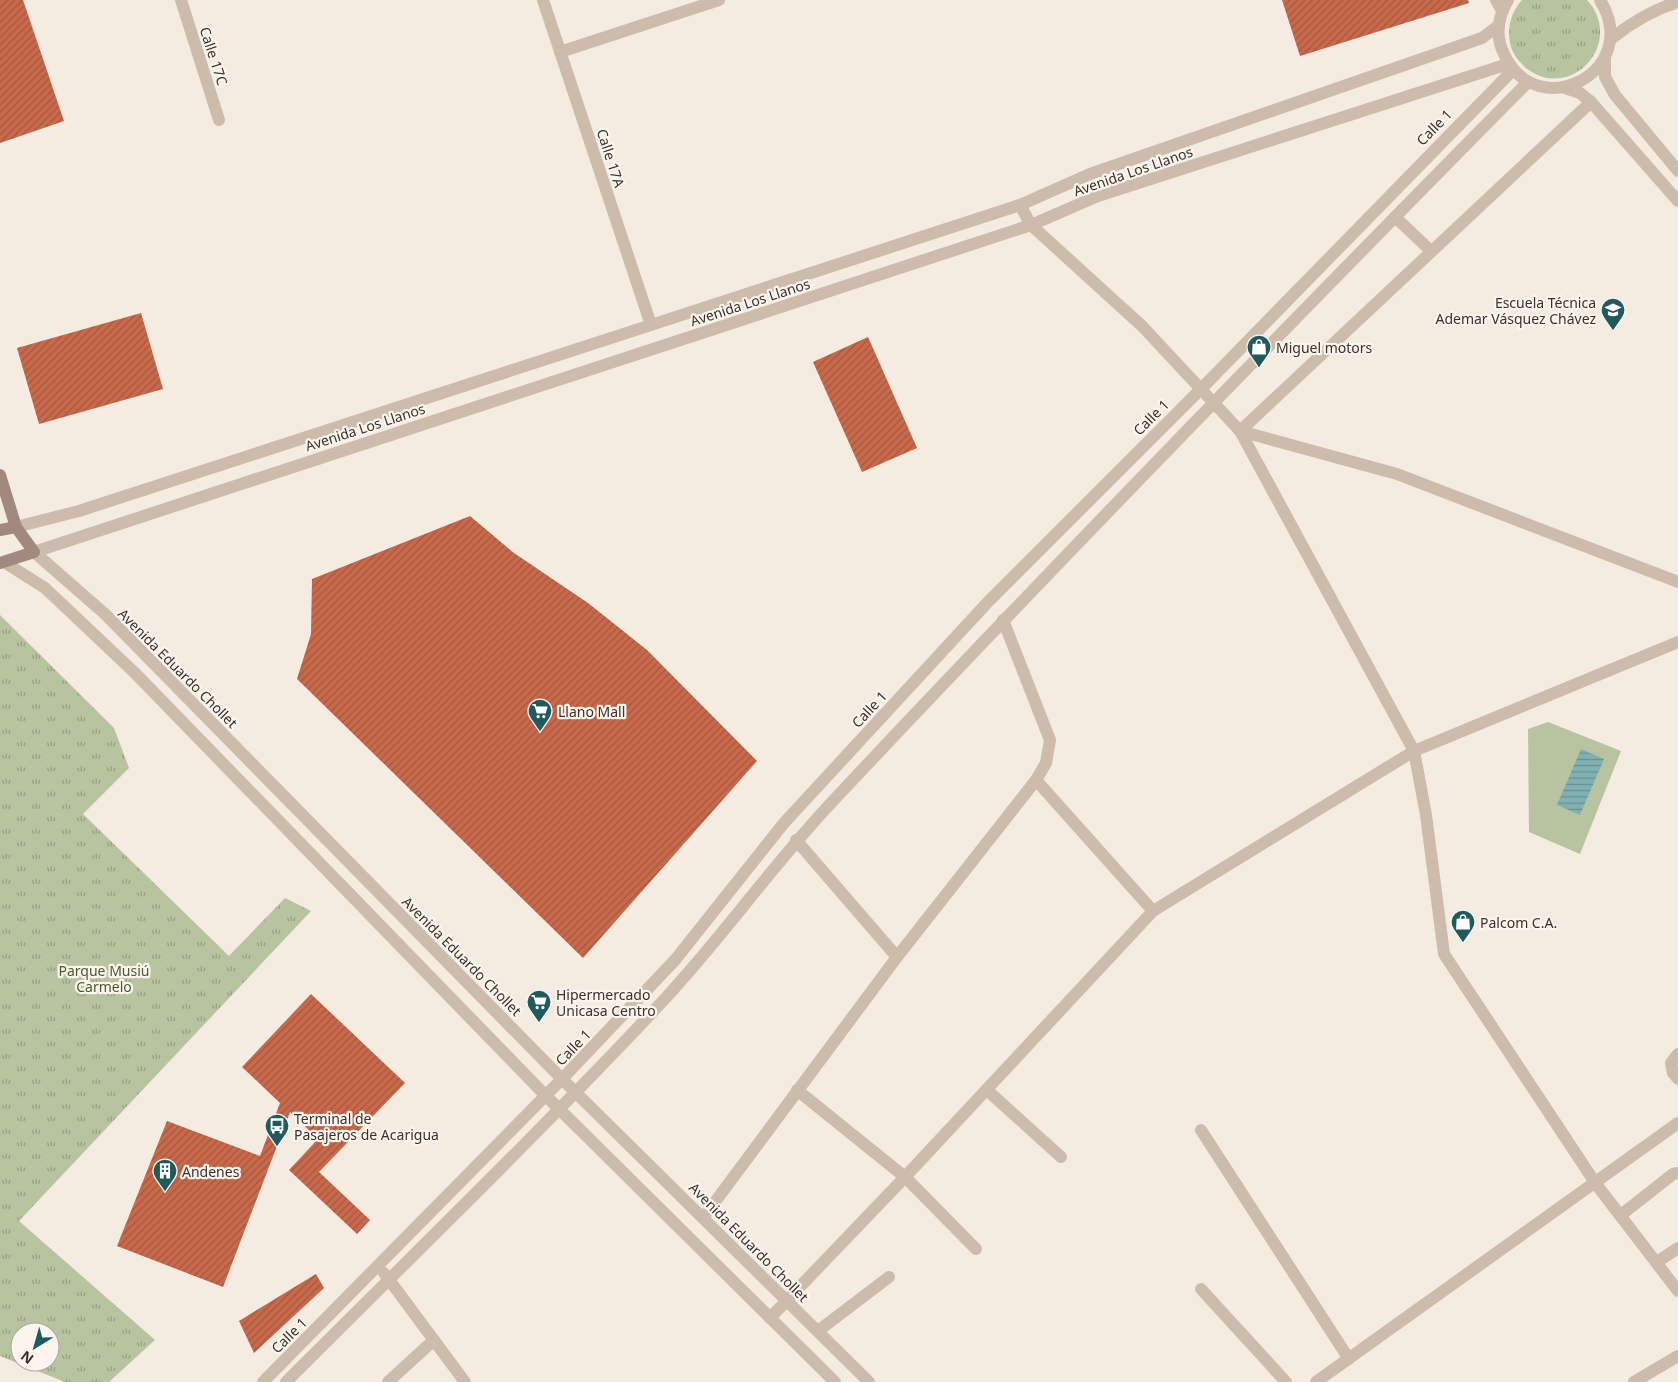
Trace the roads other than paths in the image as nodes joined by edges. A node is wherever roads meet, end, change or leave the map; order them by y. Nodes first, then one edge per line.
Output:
1 (181, 0) edge
2 (543, 0) edge
3 (719, 0) edge
4 (1600, 0) edge
5 (1678, 2) edge
6 (1502, 4) edge
7 (1498, 26) junction
8 (1611, 39) junction
9 (560, 52) junction
10 (1605, 57) junction
11 (1510, 67) junction
12 (1528, 82) junction
13 (1565, 88) junction
14 (1591, 102) junction
15 (219, 120) dead end
16 (1678, 171) edge
17 (1678, 201) edge
18 (1020, 205) junction
19 (1395, 217) junction
20 (1031, 225) junction
21 (1431, 251) junction
22 (650, 325) junction
23 (1201, 389) junction
24 (1213, 402) junction
25 (1240, 431) junction
26 (0, 475) edge
27 (16, 527) junction
28 (0, 530) edge
29 (34, 552) junction
30 (1, 560) edge
31 (1678, 582) edge
32 (1003, 620) junction
33 (1678, 642) edge
34 (1414, 751) junction
35 (1036, 780) junction
36 (796, 840) junction
37 (1153, 911) junction
38 (897, 957) junction
39 (1678, 1054) edge
40 (562, 1079) junction
41 (1678, 1079) edge
42 (797, 1090) junction
43 (987, 1090) junction
44 (576, 1092) junction
45 (546, 1096) junction
46 (559, 1109) junction
47 (1678, 1123) edge
48 (1202, 1130) dead end
49 (1061, 1157) dead end
50 (1678, 1173) edge
51 (905, 1177) junction
52 (1599, 1187) junction
53 (1619, 1212) junction
54 (703, 1218) junction
55 (1678, 1248) edge
56 (976, 1249) dead end
57 (1656, 1262) junction
58 (378, 1266) junction
59 (889, 1277) dead end
60 (389, 1279) junction
61 (1201, 1290) dead end
62 (1678, 1291) edge
63 (786, 1300) junction
64 (770, 1318) junction
65 (818, 1331) junction
66 (434, 1340) junction
67 (1678, 1356) edge
68 (1349, 1359) junction
69 (1651, 1378) edge
70 (263, 1382) edge
71 (286, 1382) edge
72 (388, 1382) edge
73 (465, 1382) edge
74 (835, 1382) edge
75 (869, 1382) edge
76 (1286, 1382) edge
77 (1316, 1382) edge
78 (1634, 1382) edge

1 - 15 street, Calle 17C
2 - 9 street, Calle 17A
3 - 9 street
4 - 8 street
5 - 8 street
6 - 7 street
7 - 11 street
7 - 18 street, Avenida Los Llanos
8 - 10 street
9 - 22 street, Calle 17A
10 - 13 street
10 - 16 street
11 - 12 street
11 - 20 street, Avenida Los Llanos
11 - 23 street, Calle 1
12 - 13 street
12 - 19 street
13 - 14 street
14 - 17 street
14 - 21 street
18 - 20 street
18 - 22 street, Avenida Los Llanos
19 - 21 street
19 - 24 street
20 - 23 street
20 - 29 street, Avenida Los Llanos
21 - 25 street
22 - 27 street, Avenida Los Llanos
23 - 24 street
23 - 40 street, Calle 1
24 - 25 street
24 - 32 street
25 - 31 street
25 - 34 street
26 - 27 main road
27 - 28 main road, Avenida Los Llanos
27 - 29 main road
29 - 30 main road, Avenida Los Llanos
29 - 40 street, Avenida Eduardo Chollet
30 - 45 street
32 - 35 street
32 - 36 street
33 - 34 street
34 - 37 street
34 - 52 street
35 - 37 street
35 - 38 street
36 - 38 street
36 - 44 street
37 - 43 street
38 - 42 street
39 - 41 street
40 - 44 street, Avenida Eduardo Chollet
40 - 45 street, Calle 1
42 - 51 street
42 - 54 street
43 - 49 street
43 - 51 street
44 - 46 street
44 - 54 street, Avenida Eduardo Chollet
45 - 46 street
45 - 58 street, Calle 1
46 - 60 street
46 - 64 street
47 - 52 street
48 - 68 street
50 - 53 street
51 - 56 street
51 - 63 street
52 - 53 street
52 - 68 street
53 - 57 street
54 - 63 street, Avenida Eduardo Chollet
55 - 57 street
57 - 62 street
58 - 60 street
58 - 70 street, Calle 1
59 - 65 street
60 - 66 street
60 - 71 street
61 - 76 street
63 - 64 street
63 - 65 street, Avenida Eduardo Chollet
64 - 74 street
65 - 75 street, Avenida Eduardo Chollet
66 - 72 street
66 - 73 street
67 - 69 street
68 - 77 street
69 - 78 street

